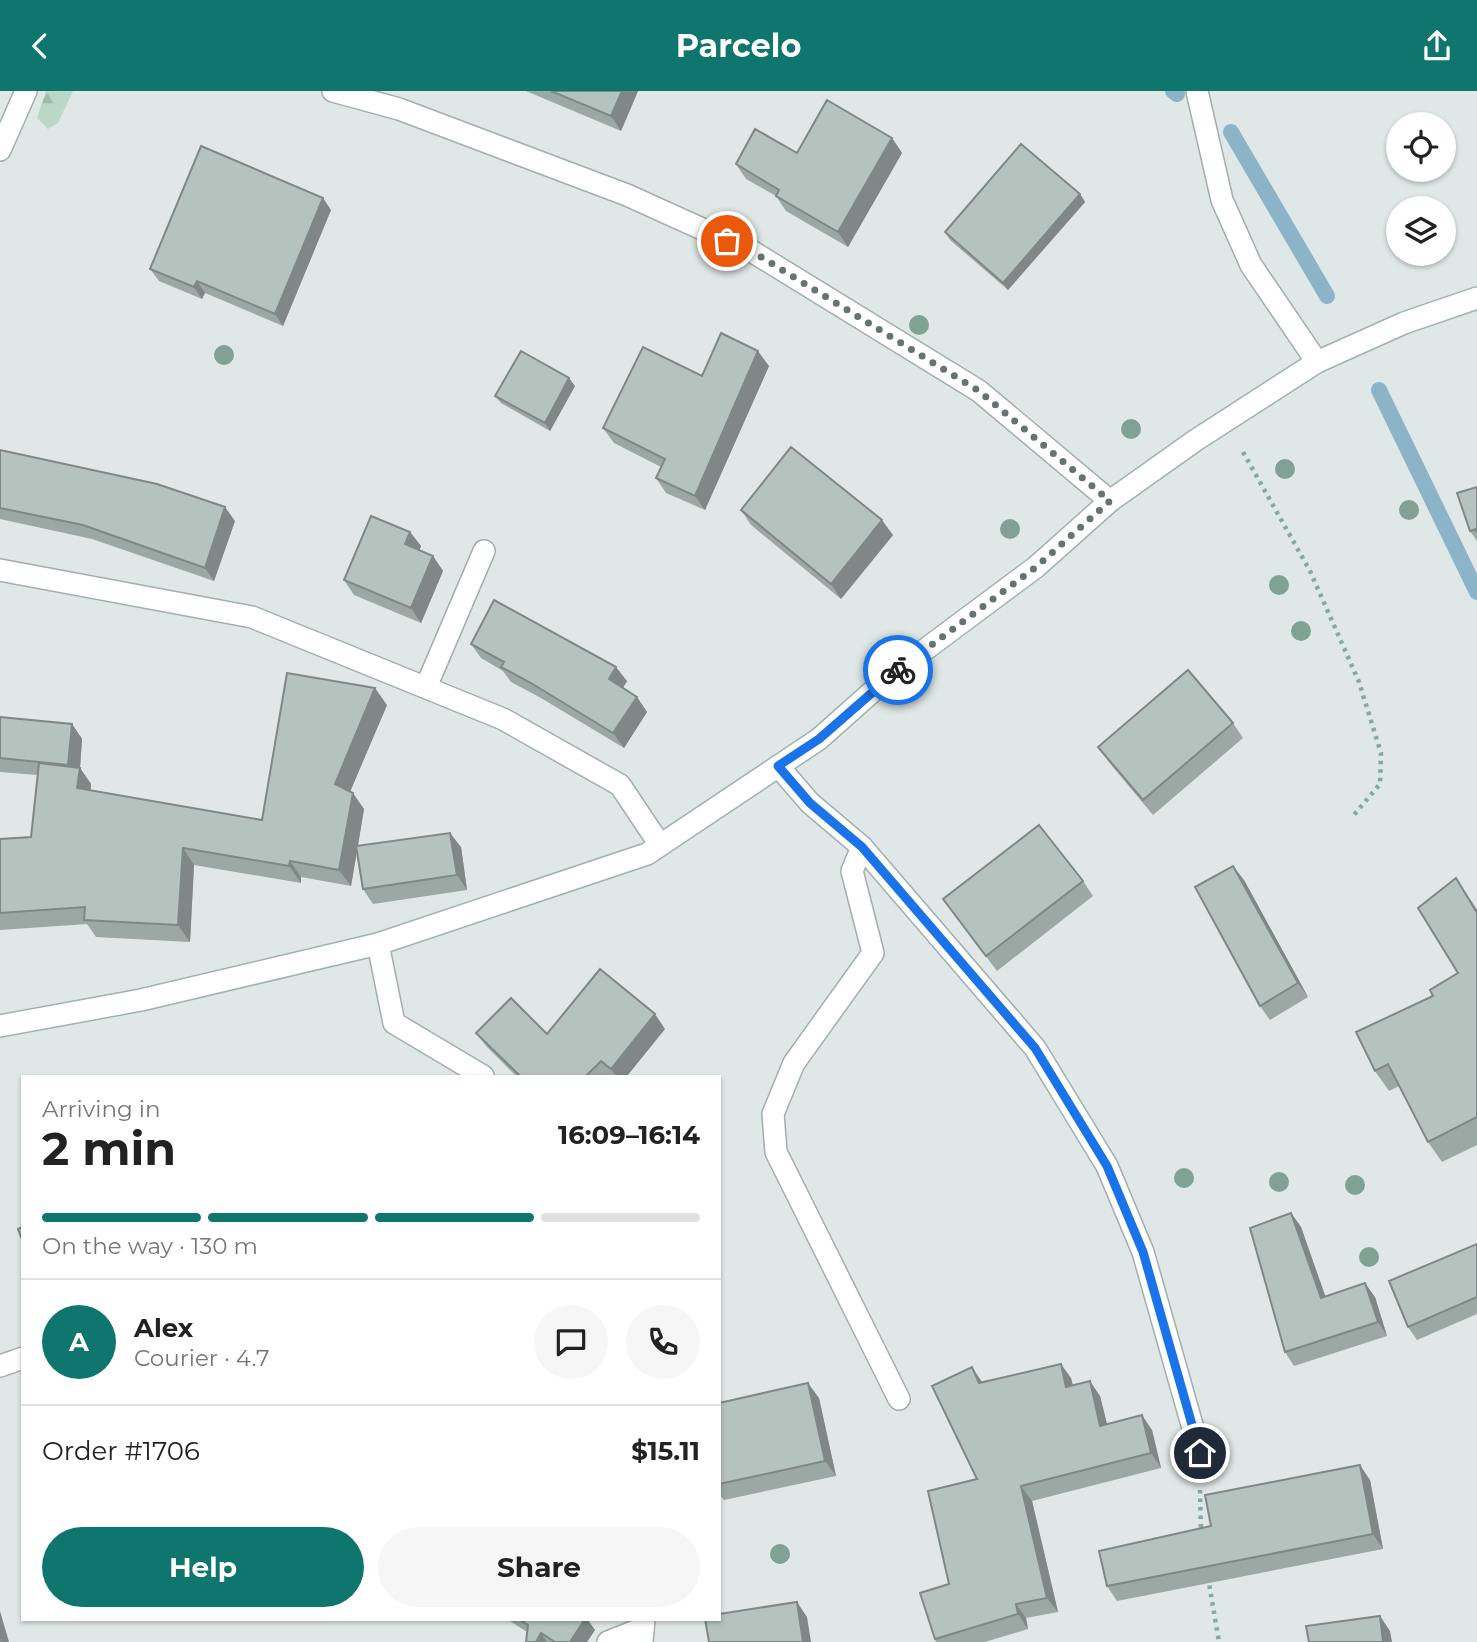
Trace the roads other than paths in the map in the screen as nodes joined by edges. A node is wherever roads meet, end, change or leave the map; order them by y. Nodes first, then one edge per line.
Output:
1 (26, 91) edge
2 (333, 91) edge
3 (1197, 91) edge
4 (0, 150) edge
5 (1477, 298) edge
6 (1317, 362) junction
7 (1110, 501) junction
8 (485, 551) dead end
9 (0, 570) edge
10 (426, 687) junction
11 (778, 766) junction
12 (660, 845) junction
13 (862, 847) junction
14 (378, 944) junction
15 (0, 1026) edge
16 (481, 1075) edge
17 (21, 1359) edge
18 (0, 1366) edge
19 (899, 1399) dead end
20 (1200, 1453) road end
21 (643, 1630) edge
22 (608, 1642) edge

1 - 4 main road
2 - 7 main road
3 - 6 main road
5 - 6 main road
6 - 7 main road
7 - 11 main road
8 - 10 main road
9 - 10 main road
10 - 12 main road
11 - 12 main road
11 - 13 main road
12 - 14 main road
13 - 19 main road
13 - 20 main road
14 - 15 main road
14 - 16 main road
17 - 18 main road
21 - 22 main road

